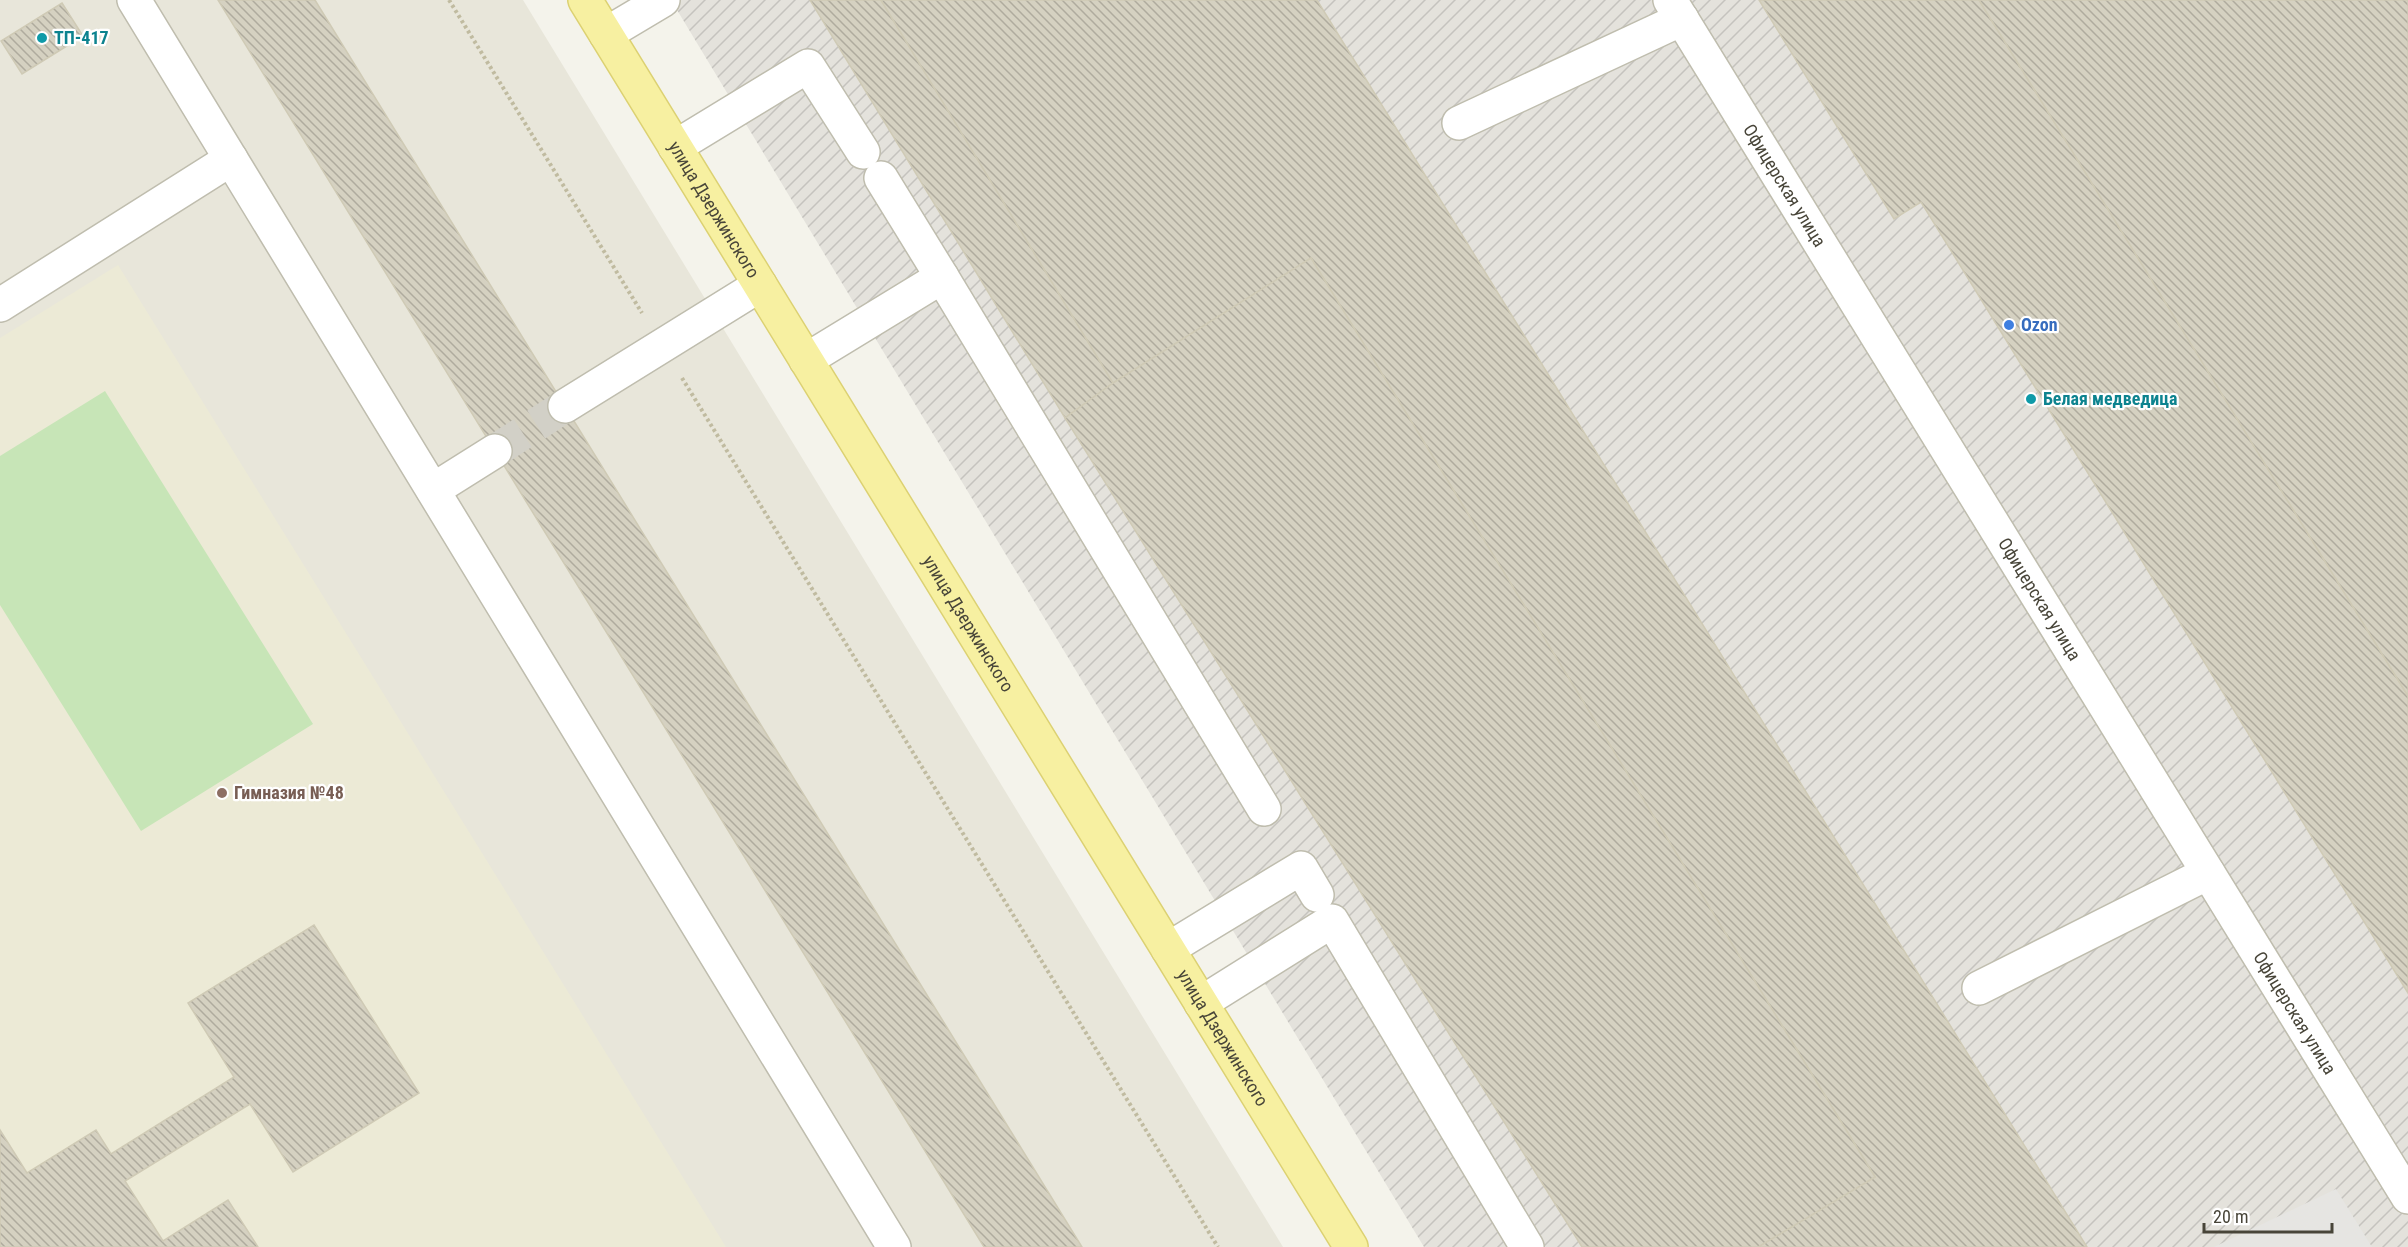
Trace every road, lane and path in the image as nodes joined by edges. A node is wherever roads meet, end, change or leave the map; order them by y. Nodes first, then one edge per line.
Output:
1 (134, 0) edge
2 (448, 0) edge
3 (585, 0) edge
4 (663, 0) edge
5 (1676, 10) edge
6 (606, 34) junction
7 (1459, 123) dead end
8 (675, 147) junction
9 (231, 159) junction
10 (942, 278) junction
11 (760, 285) junction
12 (0, 305) edge
13 (662, 346) junction
14 (806, 360) junction
15 (565, 406) tunnel mouth
16 (495, 451) tunnel mouth
17 (433, 490) junction
18 (1264, 809) dead end
19 (1302, 871) dead end
20 (2208, 873) junction
21 (1168, 949) junction
22 (1979, 988) dead end
23 (1201, 1002) junction
24 (2408, 1197) edge
25 (884, 1244) edge
26 (1218, 1247) edge
27 (1351, 1247) edge
28 (1527, 1247) edge

1 - 9 street
2 - 13 path
3 - 6 main road, улица Дзержинского
4 - 6 street
5 - 7 street
5 - 20 street, Офицерская улица
6 - 8 main road, улица Дзержинского
8 - 10 street
8 - 11 main road, улица Дзержинского
9 - 12 street
9 - 17 street
10 - 14 street
10 - 18 street
11 - 13 street
11 - 14 main road, улица Дзержинского
13 - 15 street
13 - 26 path
14 - 21 main road, улица Дзержинского
16 - 17 street
17 - 25 street
19 - 21 street
20 - 22 street
20 - 24 street, Офицерская улица
21 - 23 main road, улица Дзержинского
23 - 27 main road, улица Дзержинского
23 - 28 street

